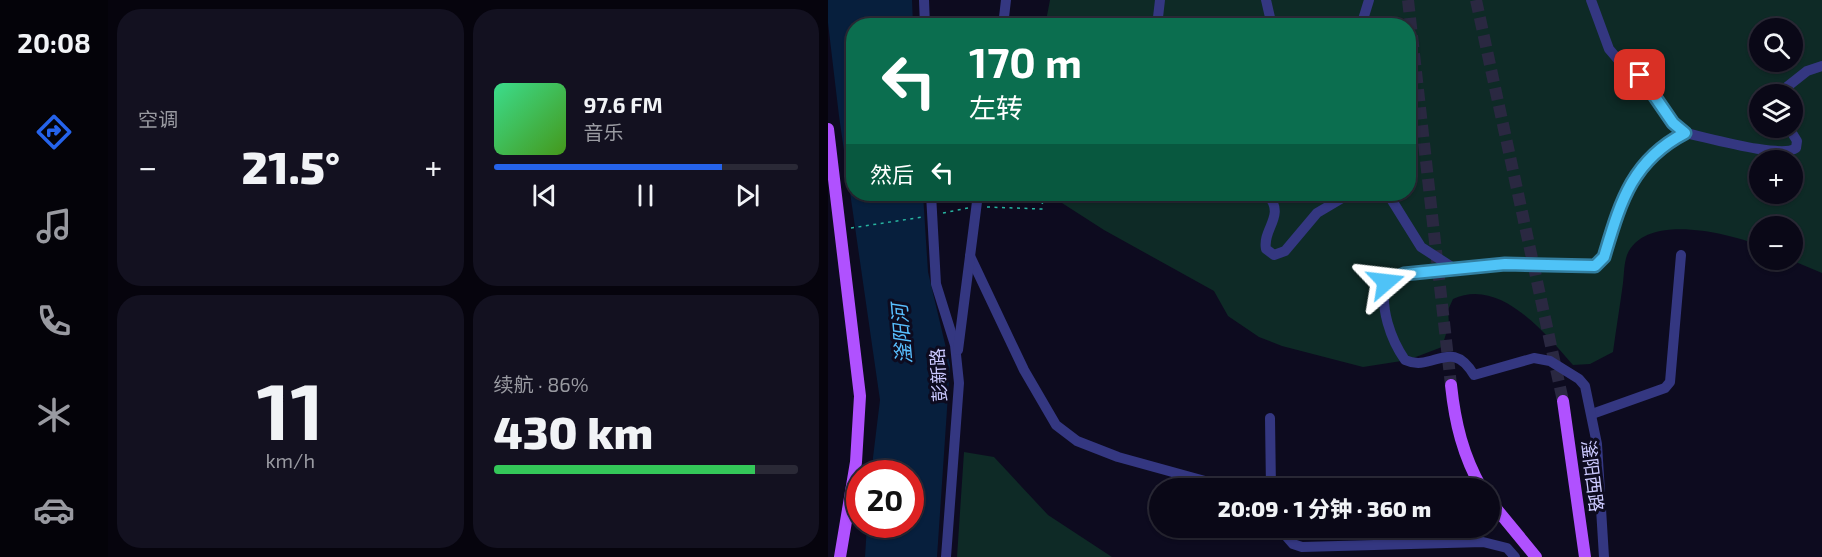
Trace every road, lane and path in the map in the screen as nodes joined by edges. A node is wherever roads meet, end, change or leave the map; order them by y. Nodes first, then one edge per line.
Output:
1 (924, 0) edge
2 (1006, 0) edge
3 (1160, 0) edge
4 (1266, 0) edge
5 (1369, 0) edge
6 (1591, 0) edge
7 (925, 18) edge
8 (1004, 18) edge
9 (1158, 18) edge
10 (1270, 18) edge
11 (1363, 18) edge
12 (1822, 66) edge
13 (1791, 84) edge
14 (828, 129) edge
15 (1685, 133) junction
16 (1795, 138) edge
17 (931, 201) edge
18 (977, 201) edge
19 (1043, 201) edge
20 (1273, 201) edge
21 (1337, 201) edge
22 (1392, 201) edge
23 (977, 206) junction
24 (932, 215) junction
25 (850, 229) dead end
26 (1681, 255) dead end
27 (970, 256) junction
28 (1455, 269) junction
29 (958, 356) junction
30 (1451, 385) tunnel mouth
31 (1563, 400) tunnel mouth
32 (1592, 414) junction
33 (1270, 418) dead end
34 (1193, 478) edge
35 (1271, 478) edge
36 (1476, 478) edge
37 (1500, 513) edge
38 (1288, 538) edge
39 (840, 557) edge
40 (946, 557) edge
41 (1515, 557) edge
42 (1536, 557) edge
43 (1585, 557) edge
44 (1604, 557) edge

1 - 7 street
2 - 8 street
3 - 9 street
4 - 10 street
5 - 11 street
6 - 15 street
12 - 13 street
14 - 39 main road
15 - 16 street
15 - 28 street
17 - 24 street, 彭新路
18 - 23 street
19 - 23 path
20 - 21 street
22 - 28 street
23 - 24 path
23 - 27 street
24 - 25 path
24 - 29 street, 彭新路
26 - 32 street
27 - 29 street
27 - 34 street
28 - 32 street
29 - 40 street, 彭新路
30 - 36 main road
31 - 43 main road, 滏阳西路
32 - 44 street
33 - 35 street
37 - 42 main road
38 - 41 street

